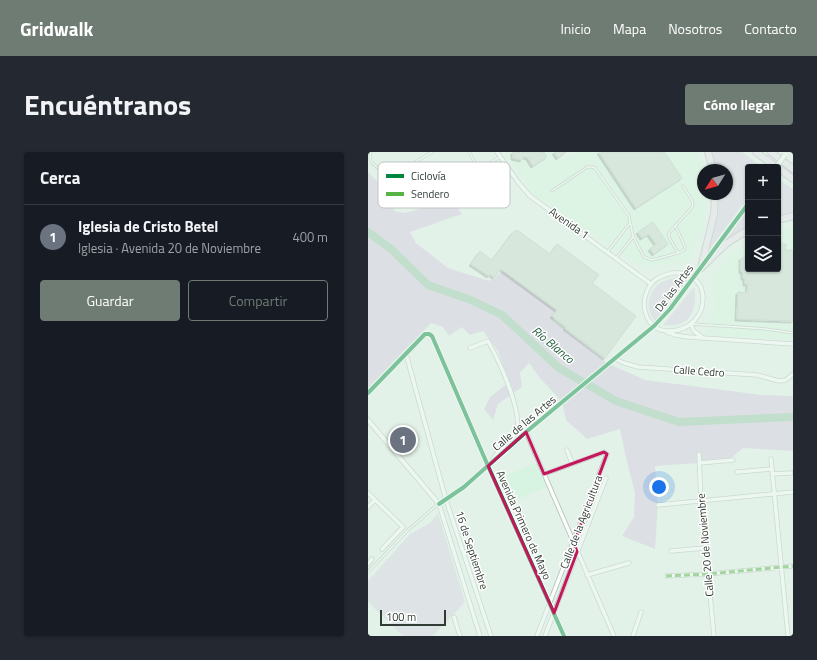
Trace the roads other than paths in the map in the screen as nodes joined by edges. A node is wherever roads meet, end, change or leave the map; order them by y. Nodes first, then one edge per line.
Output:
1 (371, 152) edge
2 (432, 152) edge
3 (469, 152) edge
4 (497, 152) edge
5 (708, 152) edge
6 (756, 152) edge
7 (771, 152) edge
8 (786, 153) edge
9 (500, 157) junction
10 (416, 162) edge
11 (475, 162) edge
12 (491, 162) edge
13 (504, 162) edge
14 (712, 164) edge
15 (773, 164) edge
16 (779, 164) edge
17 (378, 168) edge
18 (793, 169) edge
19 (781, 170) edge
20 (510, 171) edge
21 (793, 179) edge
22 (683, 186) dead end
23 (552, 191) dead end
24 (715, 200) edge
25 (745, 208) edge
26 (793, 216) edge
27 (781, 219) edge
28 (630, 222) junction
29 (676, 227) junction
30 (745, 232) edge
31 (633, 236) junction
32 (608, 251) junction
33 (678, 253) junction
34 (617, 258) junction
35 (701, 268) junction
36 (693, 277) junction
37 (652, 284) junction
38 (691, 324) junction
39 (654, 326) junction
40 (666, 331) junction
41 (793, 333) edge
42 (704, 338) junction
43 (793, 344) edge
44 (470, 348) dead end
45 (406, 354) junction
46 (615, 359) junction
47 (602, 370) joint
48 (793, 374) edge
49 (368, 393) edge
50 (368, 420) edge
51 (526, 432) junction
52 (567, 450) dead end
53 (699, 454) dead end
54 (771, 459) dead end
55 (733, 460) dead end
56 (572, 463) junction
57 (489, 464) junction
58 (699, 464) junction
59 (772, 469) junction
60 (737, 472) dead end
61 (791, 473) dead end
62 (544, 474) junction
63 (772, 474) junction
64 (606, 478) dead end
65 (793, 492) edge
66 (368, 493) edge
67 (773, 494) junction
68 (375, 500) junction
69 (446, 500) junction
70 (700, 501) junction
71 (438, 504) junction
72 (658, 505) dead end
73 (368, 507) edge
74 (575, 548) junction
75 (705, 548) junction
76 (382, 549) dead end
77 (671, 551) dead end
78 (372, 559) dead end
79 (628, 563) dead end
80 (368, 564) edge
81 (793, 566) edge
82 (781, 567) junction
83 (368, 572) edge
84 (708, 574) junction
85 (587, 575) junction
86 (666, 576) dead end
87 (552, 609) junction
88 (641, 612) dead end
89 (454, 617) dead end
90 (460, 636) edge
91 (480, 636) edge
92 (491, 636) edge
93 (537, 636) edge
94 (545, 636) edge
95 (564, 636) edge
96 (614, 636) edge
97 (633, 636) edge
98 (714, 636) edge
99 (788, 636) edge

1 - 17 lane
2 - 10 lane
3 - 11 lane
4 - 9 street, Avenida 1
5 - 14 highway
6 - 15 highway
7 - 18 highway
8 - 16 street, bridge
9 - 12 lane
9 - 13 street, Avenida 1
19 - 21 highway
20 - 32 street, Avenida 1
22 - 29 lane
23 - 28 lane
24 - 35 highway
25 - 35 street, De las Artes
26 - 27 highway
28 - 31 lane
28 - 32 lane
29 - 33 lane
29 - 33 lane
30 - 35 highway
31 - 33 lane
31 - 34 lane
32 - 34 street, Avenida 1
34 - 37 street, Avenida 1
35 - 36 street, De las Artes
36 - 37 street
36 - 38 street
36 - 39 street, De las Artes
37 - 39 street
38 - 40 street
38 - 41 lane
38 - 42 street
39 - 40 street
39 - 46 street, De las Artes
40 - 42 street
42 - 43 street
44 - 57 street
45 - 49 street
45 - 57 street, Avenida Primero de Mayo
45 - 69 street, 16 de Septiembre
46 - 47 street, De las Artes
46 - 48 street, Calle Cedro
47 - 51 street, Calle de las Artes
50 - 71 street
51 - 57 street, Calle de las Artes
51 - 62 street
52 - 56 street
53 - 58 street, Calle 20 de Noviembre
54 - 59 street
55 - 58 street
56 - 62 street
56 - 74 street, Calle de la Agricultura
57 - 69 street, Calle de las Artes
57 - 87 street, Avenida Primero de Mayo
58 - 70 street, Calle 20 de Noviembre
59 - 60 street
59 - 63 street
61 - 63 street
62 - 74 street
63 - 67 street
64 - 74 street, Calle de la Agricultura
65 - 67 street
66 - 68 street
67 - 70 street
67 - 82 street
68 - 73 street
68 - 76 street
69 - 71 street, Calle de las Artes
69 - 92 street, 16 de Septiembre
70 - 72 street
70 - 75 street, Calle 20 de Noviembre
71 - 83 lane
71 - 91 street
74 - 85 street
74 - 87 street, Calle de la Agricultura
74 - 87 street, Calle de la Agricultura
75 - 77 street
75 - 84 street, Calle 20 de Noviembre
78 - 80 street
79 - 85 street
81 - 82 street
82 - 84 street
82 - 99 street
84 - 86 street
84 - 98 street, Calle 20 de Noviembre
85 - 96 street
87 - 93 street, Calle de la Agricultura
87 - 94 street, Calle de la Agricultura
87 - 95 street, Avenida Primero de Mayo
88 - 97 street
89 - 90 street

